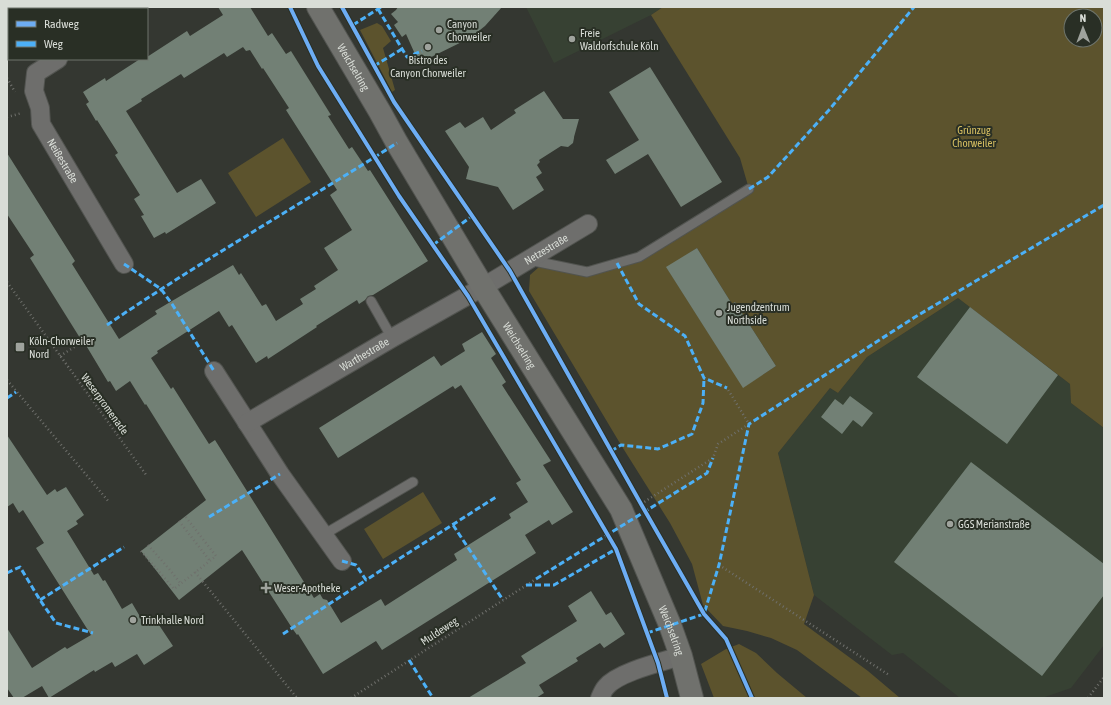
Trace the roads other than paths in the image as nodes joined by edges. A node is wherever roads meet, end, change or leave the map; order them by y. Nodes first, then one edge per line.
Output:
1 (318, 7) edge
2 (56, 60) edge
3 (749, 189) dead end
4 (588, 224) dead end
5 (527, 260) junction
6 (124, 264) dead end
7 (483, 287) junction
8 (371, 301) dead end
9 (392, 338) junction
10 (214, 371) dead end
11 (247, 423) junction
12 (413, 482) dead end
13 (323, 535) junction
14 (342, 562) dead end
15 (681, 656) junction
16 (600, 698) edge
17 (692, 698) edge

1 - 7 street, Weichselring
2 - 6 street, Neißestraße
3 - 5 lane
4 - 5 street, Netzestraße
5 - 7 street, Netzestraße
7 - 9 street, Warthestraße
7 - 15 street, Weichselring
8 - 9 lane
9 - 11 street, Warthestraße
10 - 11 street
11 - 13 street
12 - 13 lane
13 - 14 street
15 - 16 street
15 - 17 street, Weichselring

